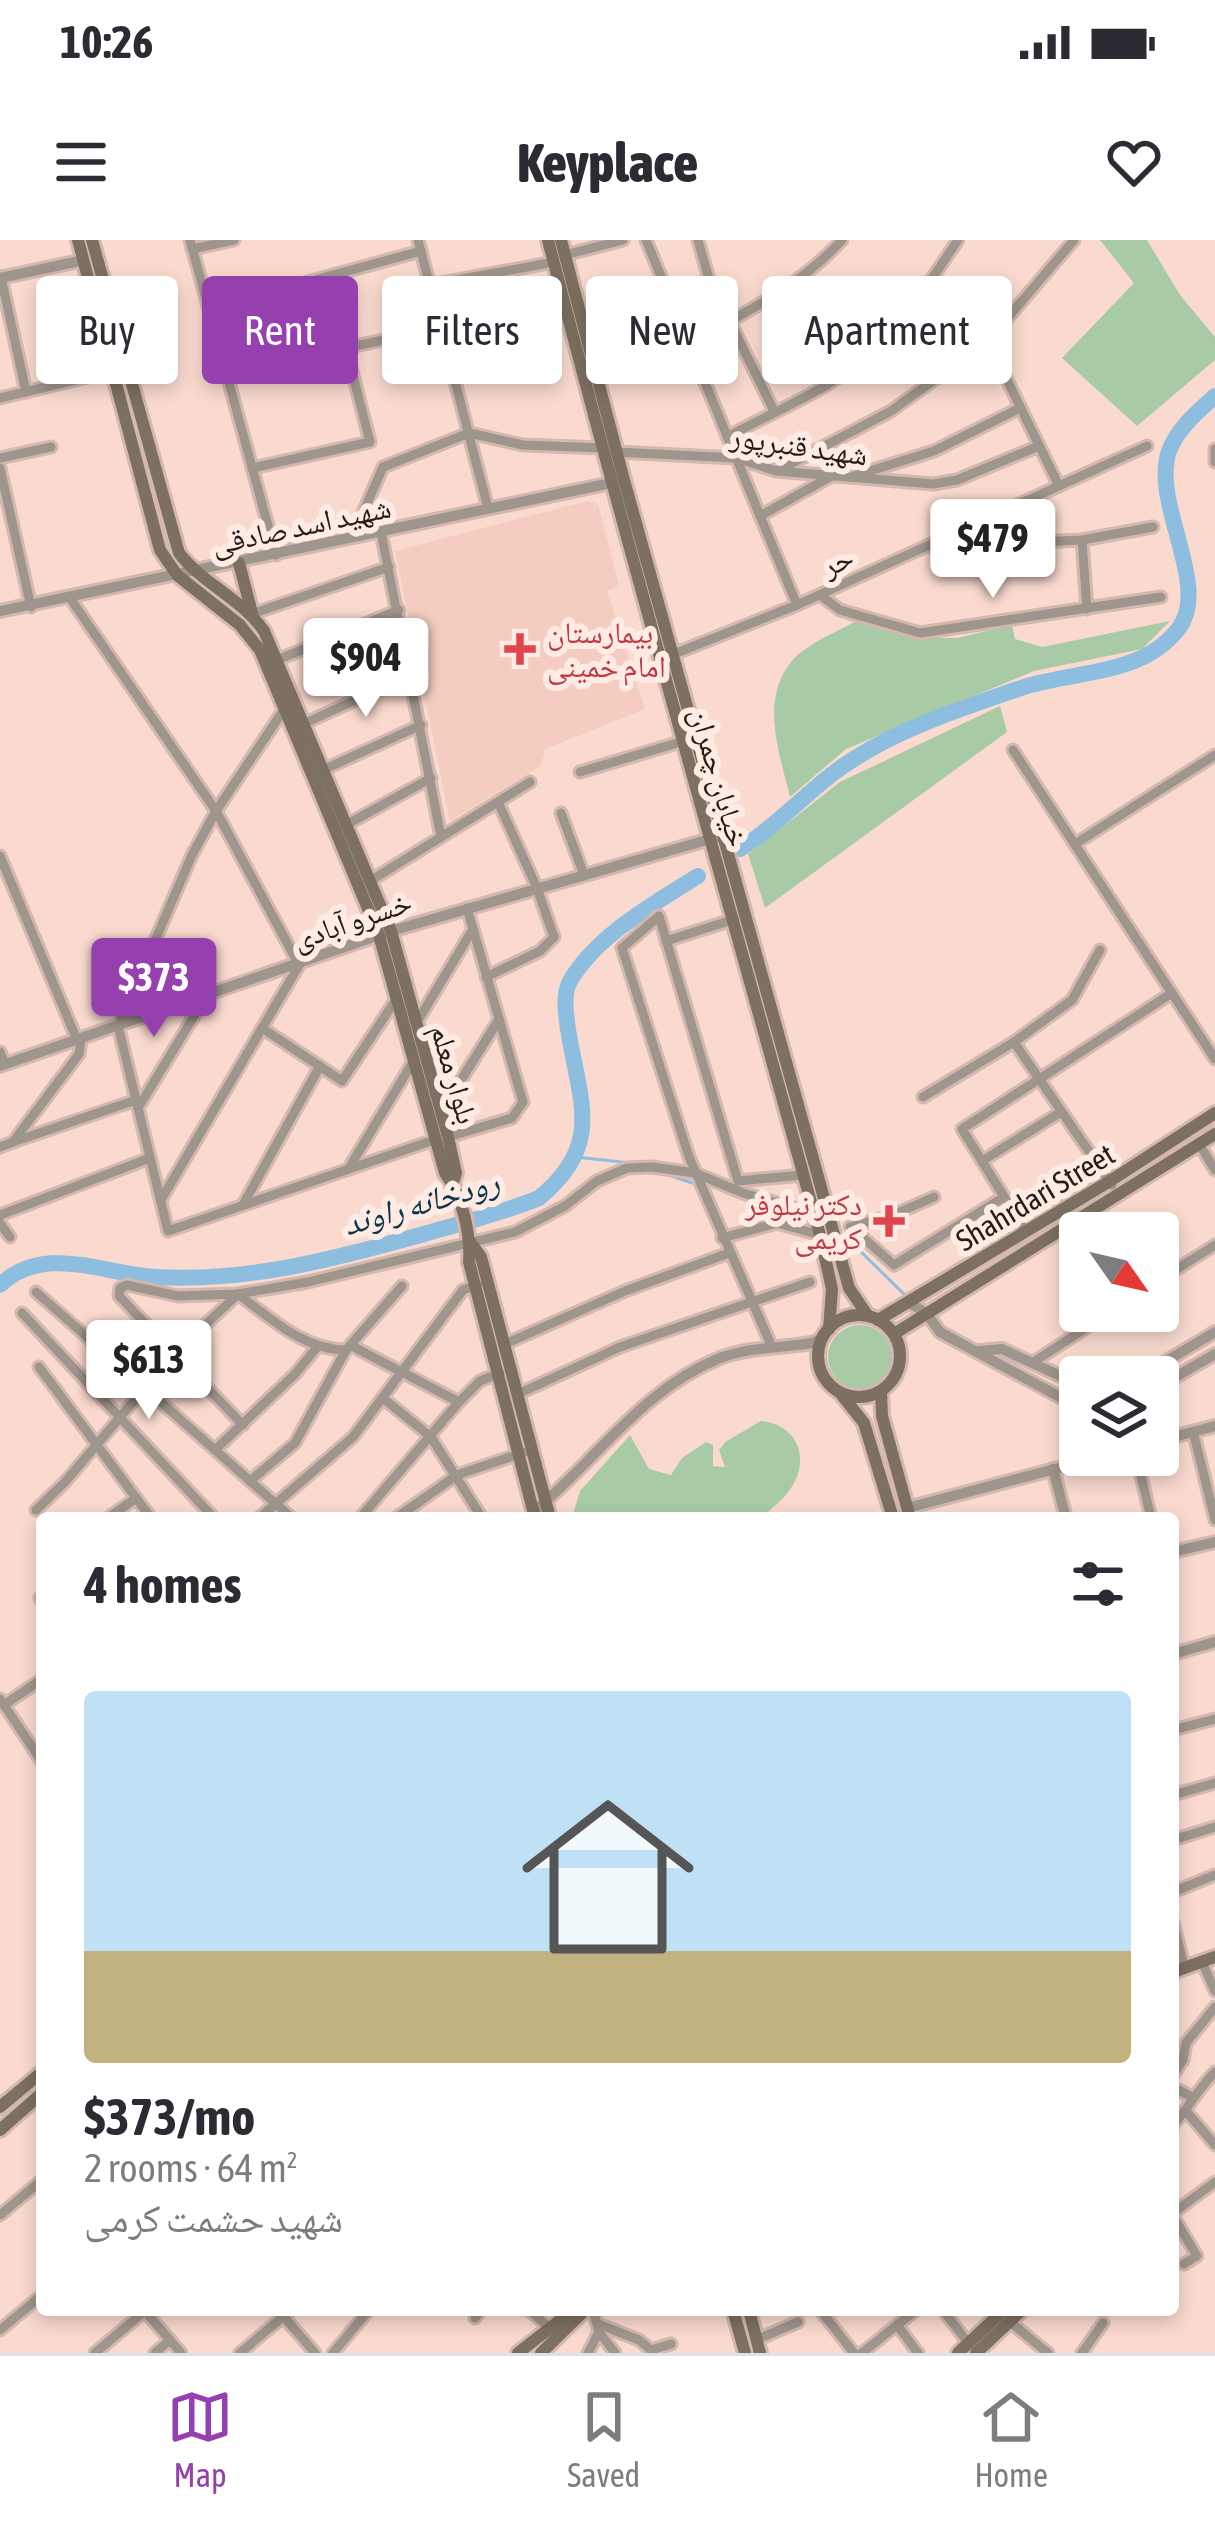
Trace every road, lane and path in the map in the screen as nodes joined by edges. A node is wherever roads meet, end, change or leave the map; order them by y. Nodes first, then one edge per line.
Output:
1 (79, 240) edge
2 (92, 240) edge
3 (233, 240) edge
4 (548, 240) edge
5 (623, 240) edge
6 (646, 240) edge
7 (698, 240) edge
8 (842, 240) edge
9 (958, 240) edge
10 (1074, 240) edge
11 (191, 244) edge
12 (419, 246) edge
13 (560, 252) edge
14 (91, 258) junction
15 (95, 276) edge
16 (319, 276) edge
17 (427, 276) edge
18 (465, 276) edge
19 (661, 276) edge
20 (708, 276) edge
21 (1, 277) edge
22 (202, 284) edge
23 (1012, 313) edge
24 (738, 316) edge
25 (738, 339) edge
26 (59, 384) edge
27 (116, 384) edge
28 (229, 384) edge
29 (355, 384) edge
30 (456, 384) edge
31 (706, 384) edge
32 (928, 384) edge
33 (1009, 384) edge
34 (26, 392) junction
35 (0, 398) edge
36 (1020, 408) junction
37 (774, 411) junction
38 (469, 433) junction
39 (728, 437) junction
40 (1039, 446) junction
41 (1148, 446) dead end
42 (51, 447) dead end
43 (1215, 449) edge
44 (609, 450) junction
45 (0, 458) edge
46 (736, 458) junction
47 (1215, 462) edge
48 (252, 467) junction
49 (0, 468) edge
50 (776, 471) junction
51 (830, 477) junction
52 (847, 478) junction
53 (611, 483) junction
54 (1059, 487) junction
55 (488, 508) junction
56 (760, 516) junction
57 (1153, 527) dead end
58 (381, 532) junction
59 (361, 536) junction
60 (1082, 540) junction
61 (924, 548) junction
62 (276, 555) junction
63 (239, 563) junction
64 (389, 567) junction
65 (642, 567) junction
66 (197, 572) junction
67 (177, 575) junction
68 (820, 596) junction
69 (1161, 597) dead end
70 (70, 598) junction
71 (797, 605) junction
72 (32, 607) junction
73 (1087, 609) junction
74 (399, 610) junction
75 (0, 611) edge
76 (252, 614) junction
77 (674, 654) junction
78 (277, 660) junction
79 (411, 675) junction
80 (283, 711) junction
81 (303, 724) junction
82 (421, 724) junction
83 (684, 741) junction
84 (1012, 749) dead end
85 (1215, 755) edge
86 (322, 770) junction
87 (580, 772) dead end
88 (431, 778) junction
89 (530, 782) dead end
90 (498, 802) junction
91 (216, 811) junction
92 (561, 813) dead end
93 (346, 825) junction
94 (441, 837) junction
95 (719, 837) junction
96 (1075, 844) junction
97 (0, 856) edge
98 (584, 875) junction
99 (370, 881) junction
100 (537, 888) junction
101 (467, 908) junction
102 (735, 919) junction
103 (473, 929) junction
104 (385, 933) junction
105 (666, 941) junction
106 (1100, 950) dead end
107 (300, 963) junction
108 (486, 977) junction
109 (1172, 994) junction
110 (207, 995) junction
111 (397, 998) junction
112 (498, 1021) junction
113 (416, 1024) junction
114 (118, 1026) junction
115 (262, 1028) junction
116 (79, 1039) junction
117 (1014, 1042) junction
118 (1215, 1059) edge
119 (414, 1060) junction
120 (2, 1061) edge
121 (320, 1066) junction
122 (1038, 1078) junction
123 (923, 1097) dead end
124 (137, 1104) junction
125 (440, 1112) junction
126 (1061, 1112) junction
127 (1215, 1113) edge
128 (1215, 1134) edge
129 (442, 1138) junction
130 (13, 1142) junction
131 (1199, 1144) junction
132 (0, 1147) edge
133 (151, 1158) junction
134 (982, 1161) junction
135 (348, 1169) junction
136 (1215, 1170) edge
137 (695, 1173) junction
138 (803, 1175) junction
139 (1110, 1181) junction
140 (1119, 1195) junction
141 (1004, 1196) junction
142 (934, 1197) dead end
143 (161, 1200) junction
144 (243, 1205) junction
145 (814, 1214) junction
146 (0, 1219) edge
147 (851, 1227) junction
148 (1026, 1232) junction
149 (826, 1233) junction
150 (10, 1237) dead end
151 (722, 1238) junction
152 (470, 1242) junction
153 (1215, 1245) edge
154 (729, 1253) junction
155 (1179, 1268) edge
156 (810, 1282) dead end
157 (478, 1285) junction
158 (402, 1286) dead end
159 (36, 1292) dead end
160 (238, 1294) junction
161 (908, 1302) junction
162 (755, 1304) junction
163 (926, 1312) junction
164 (22, 1313) dead end
165 (873, 1318) junction
166 (1080, 1332) edge
167 (1215, 1332) edge
168 (826, 1333) junction
169 (894, 1334) junction
170 (505, 1345) junction
171 (318, 1346) junction
172 (772, 1347) junction
173 (349, 1348) junction
174 (980, 1351) junction
175 (1215, 1354) edge
176 (173, 1355) junction
177 (1175, 1356) edge
178 (1032, 1363) junction
179 (39, 1367) dead end
180 (404, 1372) junction
181 (500, 1373) junction
182 (1059, 1375) edge
183 (1179, 1375) edge
184 (145, 1388) junction
185 (881, 1391) junction
186 (841, 1393) junction
187 (518, 1394) junction
188 (1059, 1398) edge
189 (384, 1399) junction
190 (459, 1402) junction
191 (121, 1418) junction
192 (243, 1425) junction
193 (1215, 1426) edge
194 (1193, 1431) junction
195 (1179, 1435) edge
196 (431, 1437) junction
197 (888, 1438) junction
198 (870, 1442) junction
199 (97, 1446) junction
200 (215, 1450) junction
201 (525, 1451) junction
202 (1059, 1467) edge
203 (1053, 1469) junction
204 (1209, 1472) edge
205 (457, 1475) junction
206 (1141, 1476) edge
207 (250, 1481) junction
208 (136, 1498) junction
209 (546, 1501) junction
210 (274, 1502) junction
211 (36, 1510) dead end
212 (116, 1512) edge
213 (146, 1512) edge
214 (208, 1512) edge
215 (265, 1512) edge
216 (285, 1512) edge
217 (365, 1512) edge
218 (405, 1512) edge
219 (479, 1512) edge
220 (531, 1512) edge
221 (535, 1512) edge
222 (549, 1512) edge
223 (888, 1512) edge
224 (908, 1512) edge
225 (911, 1512) edge
226 (1064, 1512) edge
227 (1150, 1512) edge
228 (1215, 1520) edge
229 (1215, 1542) edge
230 (1179, 1551) edge
231 (1215, 1642) edge
232 (1179, 1652) edge
233 (36, 1682) edge
234 (2, 1702) edge
235 (1215, 1720) edge
236 (1179, 1729) edge
237 (36, 1749) edge
238 (1215, 1783) edge
239 (1179, 1793) edge
240 (1215, 1827) edge
241 (1179, 1838) edge
242 (1215, 1875) edge
243 (1179, 1890) edge
244 (1208, 1959) edge
245 (1179, 1970) edge
246 (1215, 1990) edge
247 (1215, 2006) edge
248 (1179, 2067) edge
249 (1215, 2072) edge
250 (36, 2077) edge
251 (1179, 2090) edge
252 (1190, 2096) junction
253 (36, 2098) edge
254 (0, 2107) edge
255 (1186, 2111) junction
256 (1179, 2119) edge
257 (0, 2130) edge
258 (1215, 2145) edge
259 (1215, 2182) edge
260 (36, 2188) edge
261 (1179, 2209) edge
262 (0, 2215) edge
263 (1179, 2224) edge
264 (1184, 2264) dead end
265 (36, 2300) edge
266 (138, 2316) edge
267 (150, 2316) edge
268 (280, 2316) edge
269 (287, 2316) edge
270 (364, 2316) edge
271 (536, 2316) edge
272 (567, 2316) edge
273 (582, 2316) edge
274 (592, 2316) edge
275 (736, 2316) edge
276 (750, 2316) edge
277 (825, 2316) edge
278 (908, 2316) edge
279 (947, 2316) edge
280 (1007, 2316) edge
281 (798, 2322) dead end
282 (1103, 2323) dead end
283 (897, 2325) junction
284 (598, 2328) junction
285 (0, 2330) edge
286 (552, 2330) junction
287 (170, 2341) junction
288 (671, 2344) dead end
289 (758, 2347) edge
290 (967, 2350) edge
291 (95, 2353) edge
292 (155, 2353) edge
293 (181, 2353) edge
294 (240, 2353) edge
295 (315, 2353) edge
296 (333, 2353) edge
297 (518, 2353) edge
298 (541, 2353) edge
299 (588, 2353) edge
300 (615, 2353) edge
301 (745, 2353) edge
302 (858, 2353) edge
303 (918, 2353) edge
304 (1048, 2353) edge
305 (1082, 2353) edge

1 - 14 main road, بلوار معلم
2 - 14 main road, بلوار معلم
3 - 11 street
4 - 13 main road, خیابان چمران
5 - 13 street
6 - 19 street
7 - 20 street
8 - 24 street
9 - 37 street
10 - 23 street
11 - 22 street
12 - 16 street
12 - 17 street
13 - 18 street
13 - 44 main road, خیابان چمران
14 - 15 main road, بلوار معلم
14 - 21 street
14 - 66 main road, بلوار معلم
21 - 34 street
25 - 37 street
26 - 34 street
27 - 67 main road, بلوار معلم
28 - 48 street
29 - 48 street
30 - 38 street
31 - 39 street
32 - 50 street
33 - 36 street
34 - 35 street
36 - 40 street
36 - 52 street
37 - 39 street
38 - 44 street, شهید قنبرپور
38 - 55 street
38 - 59 street
39 - 46 street
40 - 52 street, شهید قنبرپور
40 - 54 street
41 - 54 street, حر
42 - 45 street
43 - 47 street
44 - 46 street, شهید قنبرپور
44 - 53 main road, خیابان چمران
44 - 65 main road, خیابان چمران
46 - 50 street, شهید قنبرپور
46 - 56 street
48 - 62 street
49 - 72 street
50 - 51 street, شهید قنبرپور
51 - 52 street, شهید قنبرپور
51 - 56 street
53 - 55 street, شهید اسد صادقی
53 - 65 main road, خیابان چمران
54 - 61 street, حر
55 - 58 street, شهید اسد صادقی
56 - 71 street
57 - 60 street
58 - 59 street, شهید اسد صادقی
58 - 64 street
59 - 62 street, شهید اسد صادقی
60 - 61 street
60 - 73 street
61 - 68 street, حر
62 - 63 street, شهید اسد صادقی
63 - 66 street, شهید اسد صادقی
63 - 76 main road
64 - 74 street
64 - 76 street
65 - 77 main road, خیابان چمران
65 - 83 main road, خیابان چمران
66 - 67 street, شهید اسد صادقی
66 - 76 main road, بلوار معلم
67 - 70 street, شهید اسد صادقی
67 - 80 main road, بلوار معلم
68 - 71 street, حر
68 - 73 street
69 - 73 street
70 - 72 street, شهید اسد صادقی
70 - 91 street
71 - 77 street, حر
72 - 75 street, شهید اسد صادقی
74 - 78 street
74 - 79 street
76 - 78 main road, بلوار معلم
77 - 95 main road, خیابان چمران
78 - 81 main road, بلوار معلم
79 - 81 street
79 - 82 street
80 - 91 street
80 - 104 main road, بلوار معلم
81 - 86 main road, بلوار معلم
82 - 86 street
82 - 88 street
83 - 87 street
83 - 95 main road, خیابان چمران
84 - 96 street
85 - 96 street
86 - 93 main road, بلوار معلم
88 - 93 street
88 - 94 street
89 - 90 street
90 - 94 street
90 - 100 street
91 - 107 street
91 - 114 street
92 - 98 street
93 - 99 main road, بلوار معلم
94 - 99 street
95 - 98 street, خسرو آبادی
95 - 102 main road, خیابان چمران
95 - 149 main road, خیابان چمران
96 - 109 street
97 - 116 street
98 - 100 street, خسرو آبادی
99 - 104 main road, بلوار معلم
100 - 101 street, خسرو آبادی
100 - 108 street
101 - 103 street
101 - 104 street, خسرو آبادی
102 - 105 street
102 - 138 main road, خیابان چمران
103 - 108 street
103 - 113 street
104 - 107 street, خسرو آبادی
104 - 111 main road, بلوار معلم
104 - 113 main road, بلوار معلم
105 - 137 street
105 - 138 street
106 - 117 street
107 - 110 street, خسرو آبادی
107 - 115 street
108 - 112 street
109 - 118 street
109 - 122 street
110 - 114 street, خسرو آبادی
110 - 124 street
111 - 119 main road, بلوار معلم
111 - 121 street
112 - 125 street
112 - 129 street
113 - 125 main road, بلوار معلم
114 - 116 street, خسرو آبادی
114 - 124 street
115 - 121 street
115 - 143 street
116 - 120 street, خسرو آبادی
116 - 130 street
117 - 122 street
117 - 123 street
119 - 129 main road, بلوار معلم
119 - 135 street
121 - 144 street
122 - 126 street
122 - 134 street
124 - 130 street
124 - 133 street
125 - 129 main road, بلوار معلم
126 - 134 street
126 - 139 street
127 - 139 main road, Shahrdari Street
128 - 131 main road, Shahrdari Street
129 - 135 street
129 - 152 main road, بلوار معلم
130 - 132 street
131 - 136 street
131 - 140 main road, Shahrdari Street
133 - 143 street
133 - 146 street
134 - 141 street
135 - 144 street
137 - 145 street
137 - 151 street
137 - 152 street
138 - 145 main road, خیابان چمران
139 - 140 street
139 - 148 main road, Shahrdari Street
140 - 163 main road, Shahrdari Street
141 - 147 street
141 - 148 street
142 - 147 street
143 - 144 street
145 - 149 main road, خیابان چمران
146 - 150 street
147 - 149 street
148 - 161 main road, Shahrdari Street
149 - 151 street
149 - 165 main road, خیابان چمران
149 - 168 main road, خیابان چمران
151 - 154 street
152 - 157 main road
152 - 160 street
152 - 170 main road
153 - 155 street
154 - 162 street
154 - 170 street
156 - 162 street
157 - 180 street
157 - 181 main road
158 - 173 street
159 - 184 street
160 - 171 street
160 - 176 street
160 - 176 street
161 - 163 street
161 - 165 main road, Shahrdari Street
162 - 172 street
162 - 187 street
163 - 169 main road, Shahrdari Street
163 - 174 street
164 - 191 street
165 - 168 main road
165 - 169 main road
166 - 178 street
167 - 177 street
168 - 172 street
168 - 186 main road
169 - 185 main road
170 - 187 main road
171 - 173 street
171 - 192 street
172 - 209 street
173 - 180 street
173 - 207 street
174 - 178 street
174 - 188 street
175 - 183 street
176 - 184 street
176 - 192 street
178 - 182 street
179 - 199 street
180 - 189 street
180 - 190 street
181 - 190 street
181 - 201 main road
184 - 191 street
184 - 200 street
185 - 186 main road
185 - 197 main road
186 - 198 main road
187 - 201 main road
189 - 196 street
189 - 210 street
190 - 196 street
191 - 199 street
191 - 214 street
192 - 200 street
193 - 194 street
194 - 195 street
194 - 204 street
196 - 205 street
196 - 217 street
197 - 198 main road
197 - 224 main road
198 - 223 main road
199 - 208 street
199 - 211 street
200 - 207 street
201 - 205 street
201 - 209 main road
201 - 220 main road
202 - 203 street
203 - 225 street
203 - 226 street
204 - 228 street
205 - 218 street
205 - 219 street
206 - 227 street
207 - 210 street
208 - 212 street
208 - 213 street
209 - 221 street
209 - 222 main road
210 - 215 street
210 - 216 street
229 - 230 street
231 - 232 street
233 - 234 street
234 - 237 street
235 - 236 street
238 - 239 street
240 - 241 street
242 - 243 street
244 - 245 main road
244 - 246 street
247 - 248 street
249 - 252 street
250 - 254 main road
251 - 252 street
252 - 255 street
253 - 257 main road
255 - 256 street
255 - 258 street
259 - 261 street
260 - 262 street
263 - 264 street
265 - 285 street
266 - 291 street
267 - 287 street
268 - 294 street
269 - 295 street
270 - 296 street
271 - 286 street
272 - 286 main road
273 - 298 main road
274 - 284 street
275 - 301 main road
276 - 289 main road
277 - 302 street
278 - 283 street
279 - 290 street
280 - 290 main road
280 - 304 street
281 - 289 street
282 - 305 street
283 - 302 street
283 - 303 street
284 - 288 street
284 - 299 street
284 - 300 street
286 - 297 main road
287 - 292 street
287 - 293 street

